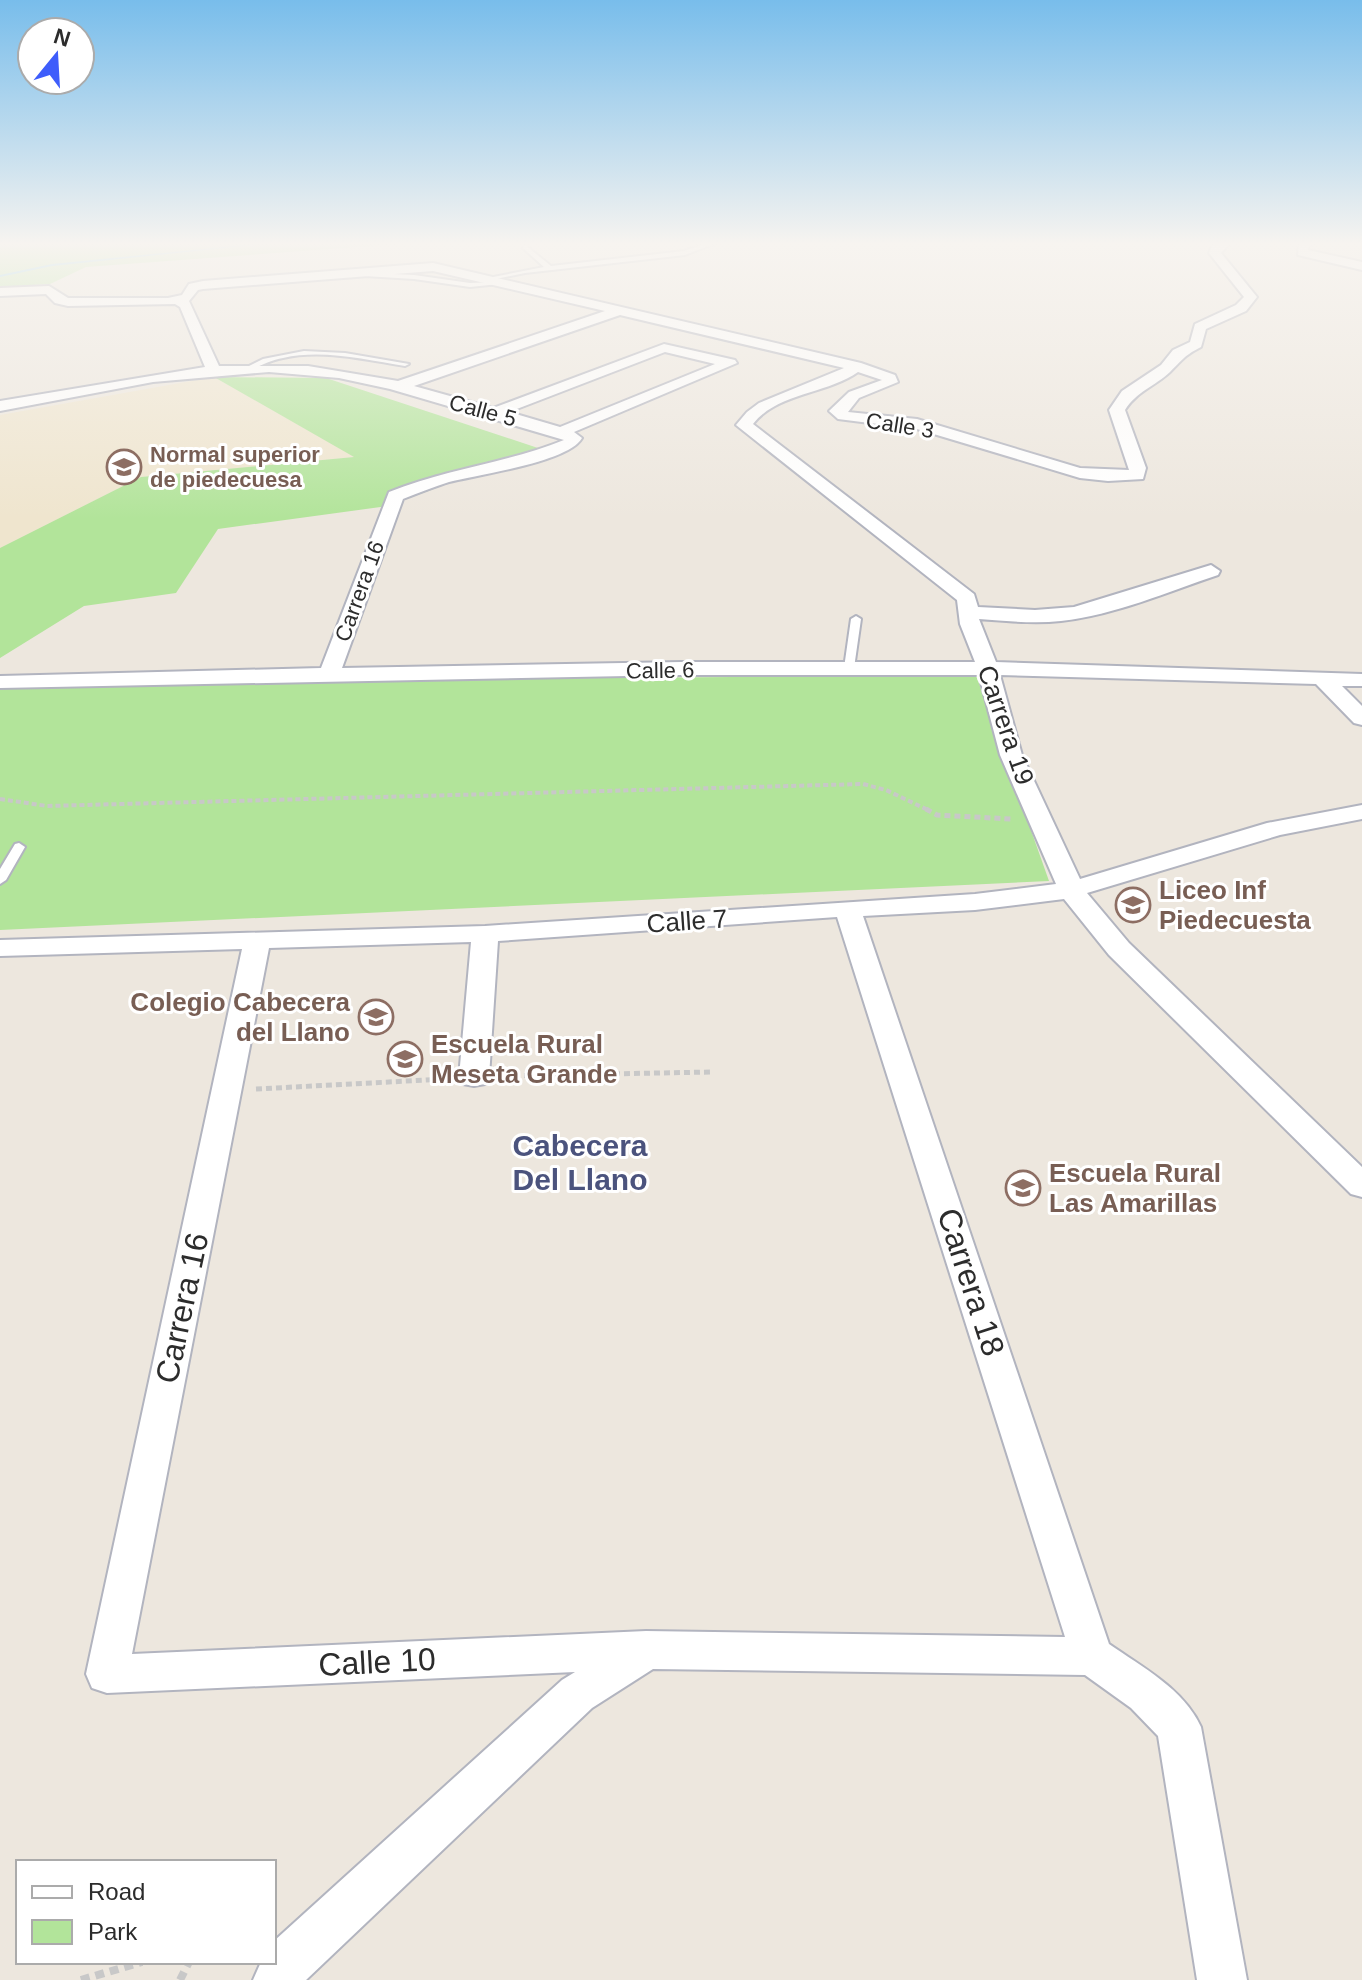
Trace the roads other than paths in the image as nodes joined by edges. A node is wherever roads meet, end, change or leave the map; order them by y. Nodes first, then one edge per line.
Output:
1 (199, 334) edge
2 (550, 334) edge
3 (723, 334) edge
4 (1198, 334) edge
5 (772, 346) junction
6 (730, 363) junction
7 (405, 364) dead end
8 (856, 366) junction
9 (247, 369) junction
10 (214, 370) junction
11 (396, 387) junction
12 (0, 406) edge
13 (493, 413) junction
14 (561, 432) junction
15 (389, 509) joint
16 (1211, 571) dead end
17 (968, 613) junction
18 (856, 619) dead end
19 (987, 667) junction
20 (849, 668) junction
21 (329, 674) junction
22 (1321, 677) junction
23 (1362, 680) edge
24 (0, 682) edge
25 (1362, 718) edge
26 (1362, 812) edge
27 (19, 847) dead end
28 (0, 880) edge
29 (1071, 890) junction
30 (848, 909) junction
31 (485, 934) junction
32 (257, 942) junction
33 (0, 948) edge
34 (474, 1077) road end
35 (1362, 1186) edge
36 (646, 1650) junction
37 (1092, 1656) junction
38 (107, 1674) joint
39 (278, 1980) edge
40 (1222, 1980) edge

1 - 10 street
2 - 11 street
3 - 5 street, Calle 3
4 - 8 street, Calle 3
5 - 6 street
5 - 8 street, Calle 3
6 - 13 street
6 - 14 street
7 - 9 lane
8 - 17 street, Carrera 19
9 - 10 street, Calle 5
9 - 11 street, Calle 5
10 - 12 street, Calle 5
11 - 13 street, Calle 5
13 - 14 street, Calle 5
14 - 15 street, Calle 5
15 - 21 street, Carrera 16
16 - 17 street
17 - 19 street, Carrera 19
18 - 20 lane
19 - 20 street, Calle 6
19 - 22 street, Calle 6
19 - 29 street, Carrera 19
20 - 21 street, Calle 6
21 - 24 street, Calle 6
22 - 23 street
22 - 25 street
26 - 29 street, Calle 7
27 - 28 lane
29 - 30 street, Calle 7
29 - 35 street, Carrera 19
30 - 31 street, Calle 7
30 - 37 street, Carrera 18
31 - 32 street, Calle 7
31 - 34 street
32 - 33 street, Calle 7
32 - 38 street, Carrera 16
36 - 37 street, Calle 10
36 - 38 street, Calle 10
36 - 39 street
37 - 40 street

